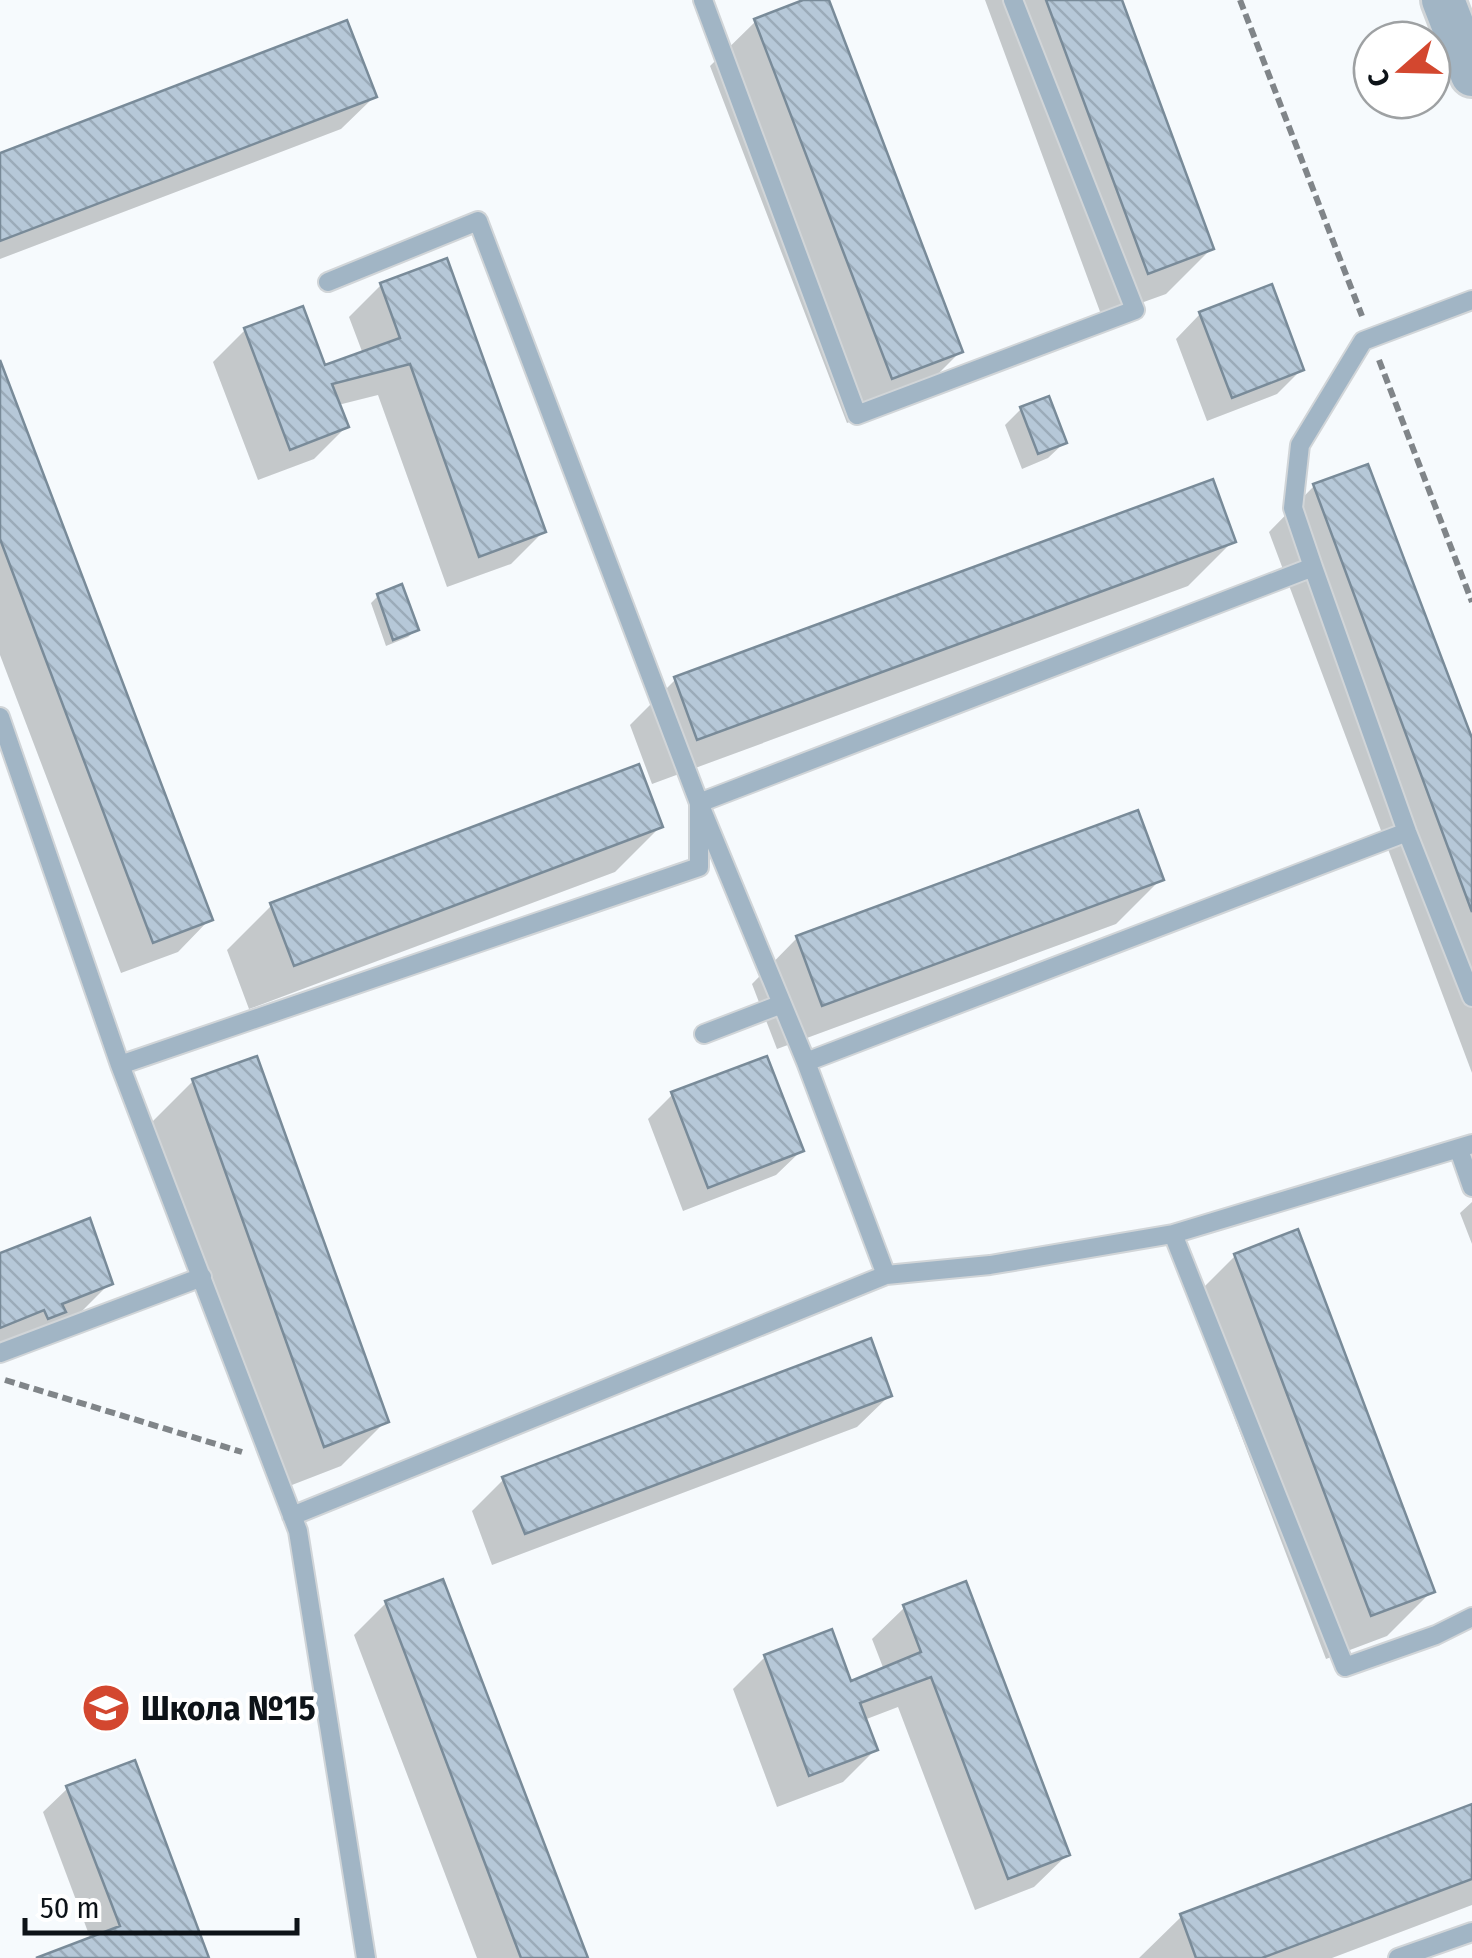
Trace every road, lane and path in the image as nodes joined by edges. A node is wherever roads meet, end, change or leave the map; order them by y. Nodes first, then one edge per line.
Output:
1 (703, 0) edge
2 (1013, 0) edge
3 (1240, 0) edge
4 (1443, 0) edge
5 (1472, 75) edge
6 (328, 282) dead end
7 (1472, 300) edge
8 (1371, 338) junction
9 (1313, 567) junction
10 (1472, 602) edge
11 (0, 717) edge
12 (698, 802) junction
13 (1407, 832) junction
14 (1472, 998) edge
15 (782, 1004) junction
16 (704, 1034) dead end
17 (806, 1062) junction
18 (120, 1065) junction
19 (1465, 1147) edge
20 (1472, 1187) edge
21 (1172, 1234) junction
22 (886, 1276) junction
23 (202, 1277) junction
24 (0, 1354) edge
25 (0, 1378) edge
26 (272, 1461) junction
27 (292, 1516) junction
28 (1472, 1617) edge
29 (1472, 1932) edge
30 (366, 1958) edge
31 (1398, 1958) edge

1 - 2 lane
3 - 8 path
4 - 5 street
6 - 12 lane
7 - 8 lane
8 - 9 lane
8 - 10 path
9 - 12 lane
9 - 13 lane
11 - 18 lane
12 - 15 lane
12 - 18 lane
13 - 14 lane
13 - 17 lane
15 - 16 lane
15 - 17 lane
17 - 22 lane
18 - 23 lane
19 - 20 lane
19 - 21 lane
21 - 22 lane
21 - 28 lane
22 - 27 lane
23 - 24 lane
23 - 26 lane
25 - 26 path
26 - 27 lane
27 - 30 lane
29 - 31 lane

